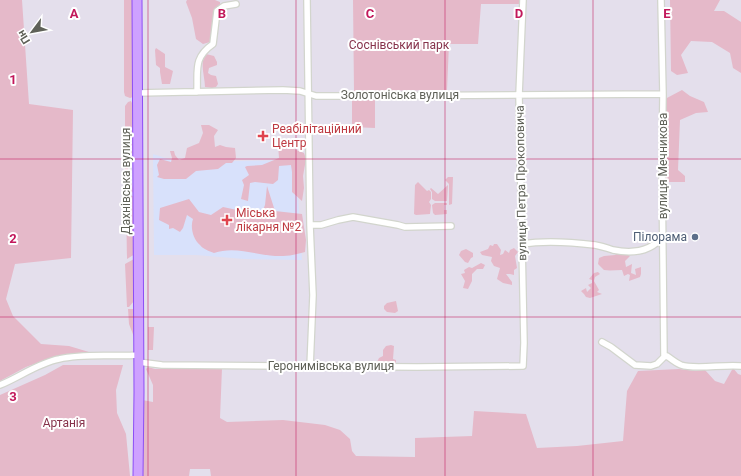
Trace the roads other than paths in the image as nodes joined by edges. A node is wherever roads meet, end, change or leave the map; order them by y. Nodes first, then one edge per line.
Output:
1 (137, 0) edge
2 (307, 0) edge
3 (523, 0) edge
4 (661, 0) edge
5 (236, 4) dead end
6 (137, 92) junction
7 (198, 92) junction
8 (308, 94) junction
9 (663, 94) junction
10 (520, 95) junction
11 (310, 225) junction
12 (451, 226) dead end
13 (664, 235) junction
14 (522, 244) junction
15 (602, 342) dead end
16 (664, 357) junction
17 (139, 358) junction
18 (523, 366) joint
19 (741, 366) edge
20 (310, 367) junction
21 (0, 385) edge
22 (138, 476) edge

1 - 6 main road, Дахнівська вулиця
2 - 8 street
3 - 10 street, вулиця Петра Прокоповича
4 - 9 street, вулиця Мечникова
5 - 7 street
6 - 7 street, Золотоніська вулиця
6 - 17 main road, Дахнівська вулиця
7 - 8 street, Золотоніська вулиця
8 - 10 street, Золотоніська вулиця
8 - 11 street
9 - 10 street, Золотоніська вулиця
9 - 13 street, вулиця Мечникова
10 - 14 street, вулиця Петра Прокоповича
11 - 12 street
11 - 20 street
13 - 14 street
13 - 16 street, вулиця Мечникова
14 - 18 street, вулиця Петра Прокоповича
15 - 16 street
16 - 19 street
17 - 20 street, Геронимівська вулиця
17 - 21 street, Геронимівська вулиця
17 - 22 main road, Дахнівська вулиця
18 - 20 street, Геронимівська вулиця

